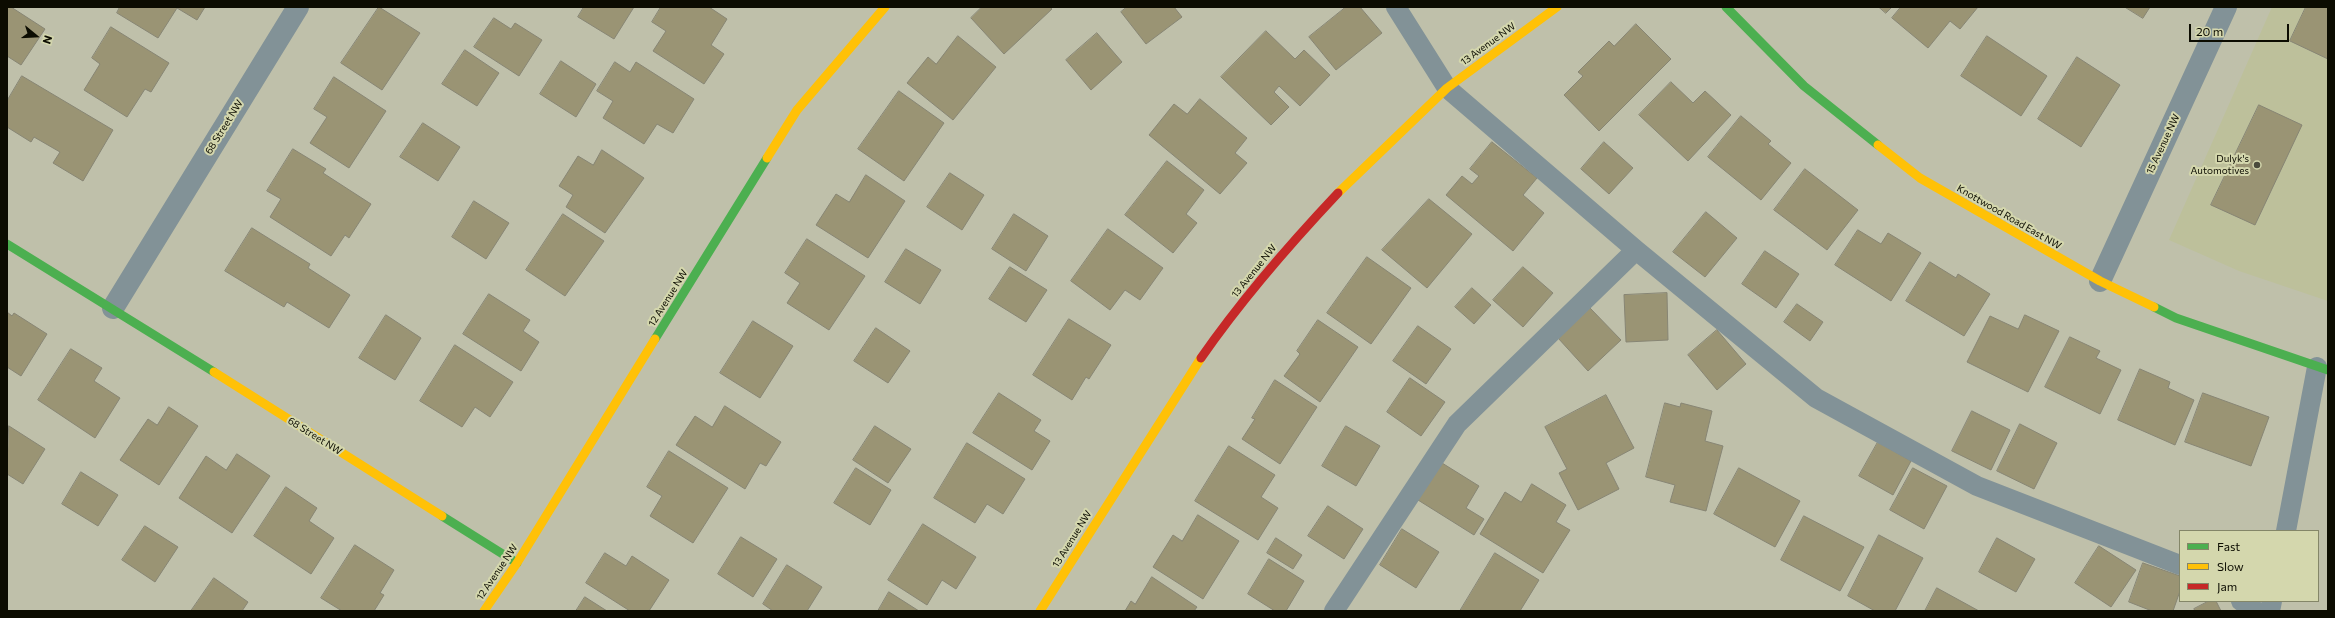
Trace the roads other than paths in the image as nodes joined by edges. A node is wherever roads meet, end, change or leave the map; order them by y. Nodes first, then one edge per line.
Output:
1 (298, 7) edge
2 (885, 7) edge
3 (1396, 7) edge
4 (1557, 7) edge
5 (1726, 7) edge
6 (2226, 7) edge
7 (1447, 88) junction
8 (7, 244) edge
9 (1636, 250) junction
10 (2100, 281) junction
11 (113, 308) junction
12 (2322, 368) edge
13 (2286, 530) edge
14 (517, 563) junction
15 (2179, 565) edge
16 (2242, 602) edge
17 (484, 611) edge
18 (1040, 611) edge
19 (1334, 611) edge
20 (2256, 611) edge

1 - 11 street, 68 Street NW
2 - 14 street, 12 Avenue NW
3 - 7 lane
4 - 7 street, 13 Avenue NW
5 - 10 street, Knottwood Road East NW
6 - 10 street, 15 Avenue NW
7 - 9 lane
7 - 18 street, 13 Avenue NW
8 - 11 street, 68 Street NW
9 - 15 lane
9 - 19 lane
10 - 12 street, Knottwood Road East NW
11 - 14 street, 68 Street NW
12 - 13 lane
14 - 17 street, 12 Avenue NW
16 - 20 lane

